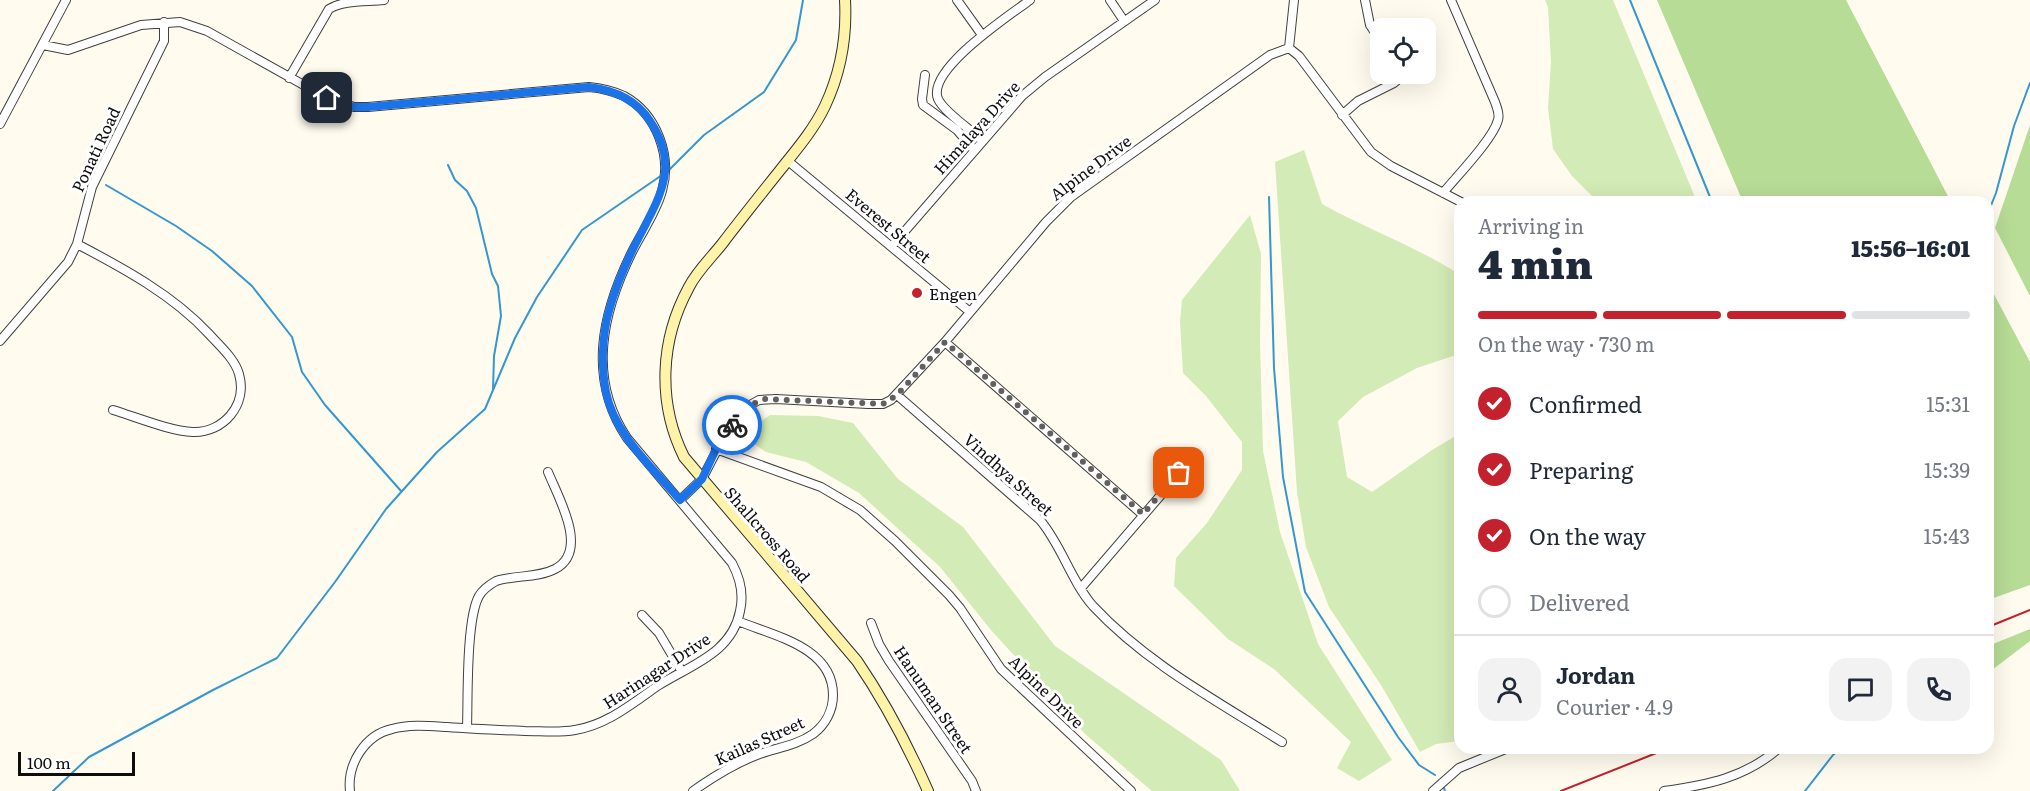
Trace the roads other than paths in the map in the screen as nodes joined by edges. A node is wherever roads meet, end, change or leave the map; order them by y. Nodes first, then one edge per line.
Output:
1 (66, 0) edge
2 (384, 0) edge
3 (845, 0) edge
4 (957, 0) edge
5 (1030, 0) edge
6 (1110, 0) edge
7 (1155, 0) edge
8 (1294, 0) edge
9 (1365, 0) edge
10 (1451, 0) edge
11 (1124, 21) junction
12 (164, 22) junction
13 (1370, 25) edge
14 (982, 35) junction
15 (43, 45) junction
16 (1289, 48) junction
17 (925, 75) dead end
18 (290, 78) junction
19 (1392, 84) edge
20 (1342, 115) junction
21 (0, 124) edge
22 (982, 140) junction
23 (974, 150) junction
24 (788, 161) junction
25 (1443, 193) junction
26 (1454, 198) edge
27 (77, 244) junction
28 (892, 246) junction
29 (970, 312) junction
30 (0, 341) edge
31 (945, 342) junction
32 (897, 395) junction
33 (113, 410) dead end
34 (716, 449) junction
35 (1191, 460) dead end
36 (548, 472) dead end
37 (702, 479) junction
38 (680, 500) junction
39 (1143, 514) junction
40 (1081, 588) junction
41 (642, 615) dead end
42 (738, 621) junction
43 (871, 623) dead end
44 (682, 672) junction
45 (467, 728) junction
46 (1282, 742) dead end
47 (1493, 754) edge
48 (1772, 754) edge
49 (350, 791) edge
50 (693, 791) edge
51 (928, 791) edge
52 (976, 791) edge
53 (1131, 791) edge
54 (1433, 791) edge
55 (1664, 791) edge

1 - 15 street
2 - 18 street
3 - 24 street, Shallcross Road
4 - 14 street
5 - 14 street
6 - 11 street
7 - 11 street, Himalaya Drive
8 - 16 street
9 - 13 street
10 - 25 street
11 - 22 street, Himalaya Drive
12 - 15 street, Harinagar Drive
12 - 18 street, Harinagar Drive
12 - 27 street, Ponati Road
14 - 22 street
15 - 21 street
16 - 20 street
16 - 29 street, Alpine Drive
17 - 23 street
18 - 38 street, Harinagar Drive
19 - 20 street
20 - 25 street
22 - 23 street, Himalaya Drive
23 - 28 street, Himalaya Drive
24 - 28 street, Everest Street
24 - 37 street, Shallcross Road
25 - 26 street
27 - 30 street, Ponati Road
27 - 33 street
28 - 29 street, Everest Street
29 - 31 street, Alpine Drive
31 - 32 street, Alpine Drive
31 - 39 street
32 - 34 street
32 - 40 street, Vindhya Street
34 - 37 street
34 - 53 street, Alpine Drive
35 - 39 street
36 - 45 street
37 - 38 street
37 - 51 street, Shallcross Road
38 - 42 street, Harinagar Drive
39 - 40 street
40 - 46 street, Vindhya Street
41 - 44 street
42 - 44 street, Harinagar Drive
42 - 50 street, Kailas Street
43 - 52 street, Hanuman Street
44 - 45 street, Harinagar Drive
45 - 49 street, Harinagar Drive
47 - 54 street
48 - 55 street

